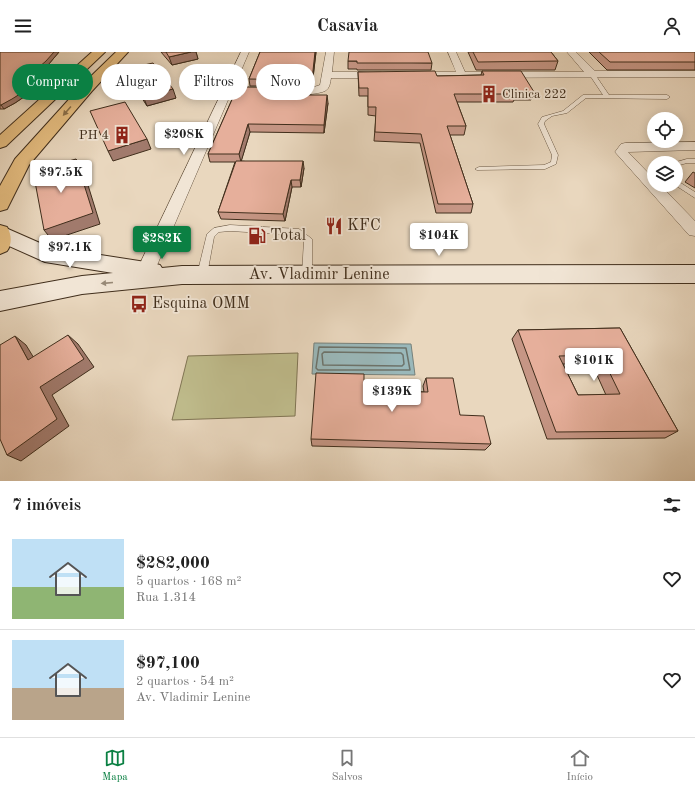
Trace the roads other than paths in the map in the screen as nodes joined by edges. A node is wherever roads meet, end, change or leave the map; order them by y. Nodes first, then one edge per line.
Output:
1 (99, 52) edge
2 (122, 52) edge
3 (245, 52) edge
4 (330, 52) edge
5 (452, 52) edge
6 (571, 52) edge
7 (240, 64) edge
8 (592, 74) junction
9 (695, 74) edge
10 (327, 75) junction
11 (391, 75) edge
12 (407, 75) edge
13 (462, 75) junction
14 (248, 90) edge
15 (606, 95) junction
16 (667, 97) dead end
17 (224, 100) edge
18 (0, 143) edge
19 (695, 146) edge
20 (695, 161) edge
21 (683, 162) edge
22 (479, 169) dead end
23 (683, 187) edge
24 (695, 196) edge
25 (0, 205) edge
26 (695, 232) edge
27 (0, 237) edge
28 (695, 274) edge
29 (146, 275) junction
30 (192, 275) junction
31 (307, 275) junction
32 (0, 301) edge

1 - 18 main road
2 -> 25 main road
3 - 7 street
4 - 10 street
5 - 13 street
6 - 8 street
8 - 9 street
8 - 13 street
8 - 15 lane
10 - 11 street
10 - 14 street
12 - 13 street
15 - 16 lane
15 - 22 lane
17 - 29 street
19 - 26 street
20 - 21 lane
23 - 24 lane
27 - 29 main road, Av. Vladimir Lenine
28 - 31 main road, Av. Vladimir Lenine
29 - 30 main road, Av. Vladimir Lenine
29 -> 32 main road, Av. Vladimir Lenine
30 - 31 main road, Av. Vladimir Lenine
30 - 31 lane

